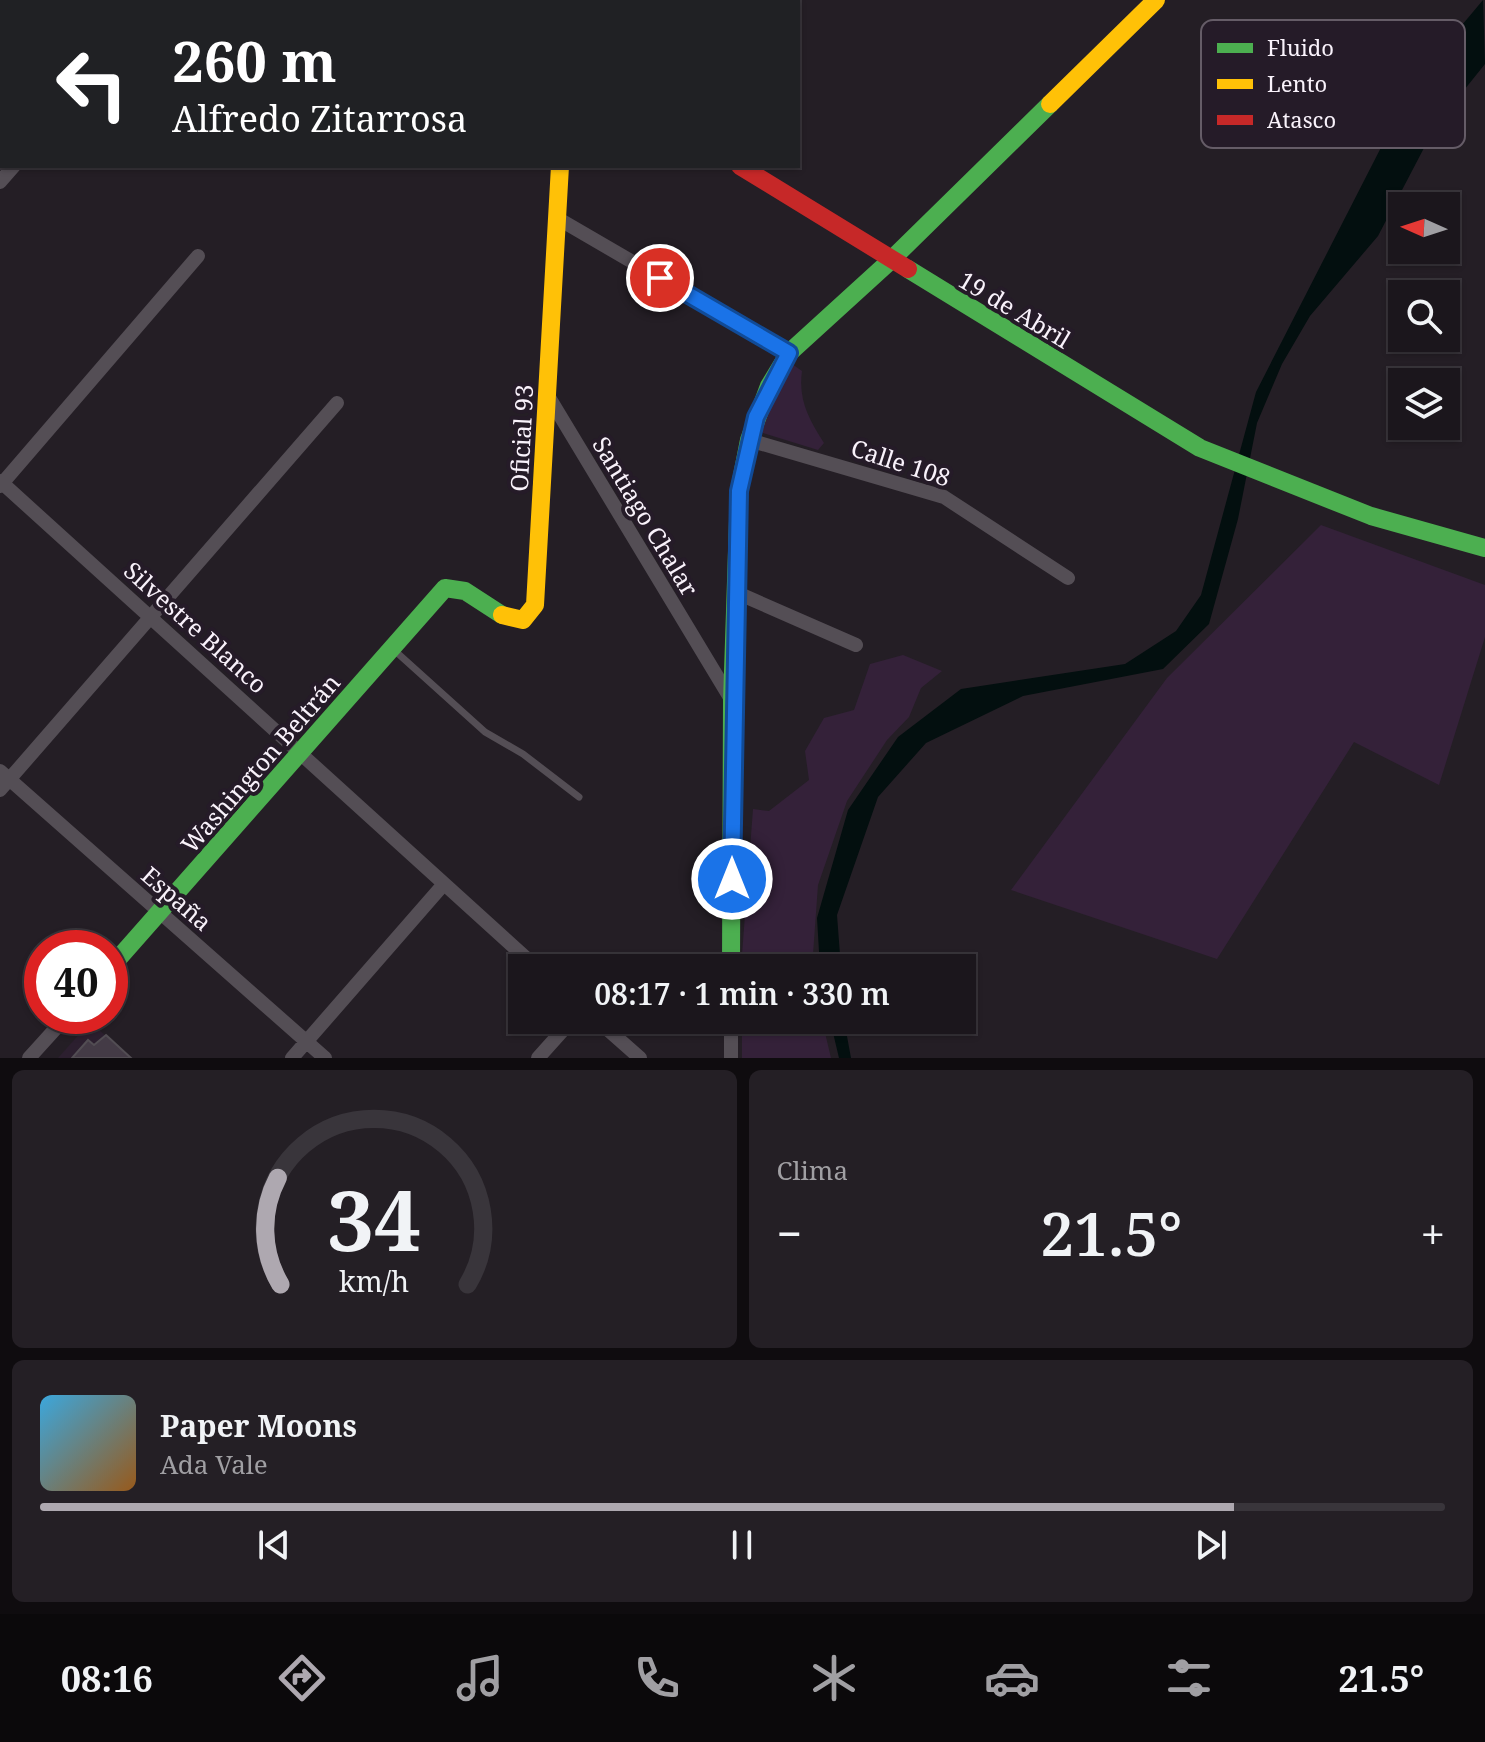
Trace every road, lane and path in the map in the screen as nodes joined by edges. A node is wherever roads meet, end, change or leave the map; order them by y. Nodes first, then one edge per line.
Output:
1 (1156, 0) edge
2 (560, 168) edge
3 (743, 168) edge
4 (557, 218) junction
5 (198, 256) dead end
6 (890, 261) junction
7 (789, 353) junction
8 (547, 394) junction
9 (337, 403) dead end
10 (749, 440) junction
11 (1, 484) edge
12 (1485, 548) edge
13 (1068, 578) dead end
14 (445, 588) joint
15 (735, 592) junction
16 (152, 616) junction
17 (856, 645) dead end
18 (392, 649) junction
19 (732, 701) junction
20 (302, 753) junction
21 (3, 780) edge
22 (579, 797) dead end
23 (443, 885) junction
24 (160, 912) junction
25 (128, 948) edge
26 (521, 954) edge
27 (731, 954) edge
28 (51, 1034) edge
29 (559, 1034) edge
30 (613, 1034) edge
31 (731, 1034) edge
32 (307, 1041) junction
33 (29, 1058) edge
34 (292, 1058) edge
35 (325, 1058) edge
36 (538, 1058) edge
37 (640, 1058) edge
38 (731, 1058) edge

1 - 6 street
2 - 4 street, Oficial 93
3 - 6 street, 19 de Abril
4 - 7 street
4 - 8 street, Oficial 93
5 - 11 street
6 - 7 street
6 - 12 street, 19 de Abril
7 - 10 street
8 - 14 street, Oficial 93
8 - 19 street, Santiago Chalar
9 - 16 street
10 - 13 street, Calle 108
10 - 15 street
11 - 16 street, Silvestre Blanco
14 - 18 street, Washington Beltrán
15 - 17 street
15 - 19 street
16 - 20 street, Silvestre Blanco
16 - 21 street
18 - 20 street, Washington Beltrán
18 - 22 lane
19 - 27 street
20 - 23 street, Silvestre Blanco
20 - 24 street, Washington Beltrán
21 - 24 street, España
23 - 26 street, Silvestre Blanco
23 - 32 street
24 - 25 street, Washington Beltrán
24 - 32 street, España
28 - 33 street
29 - 36 street
30 - 37 street
31 - 38 street
32 - 34 street
32 - 35 street, España

